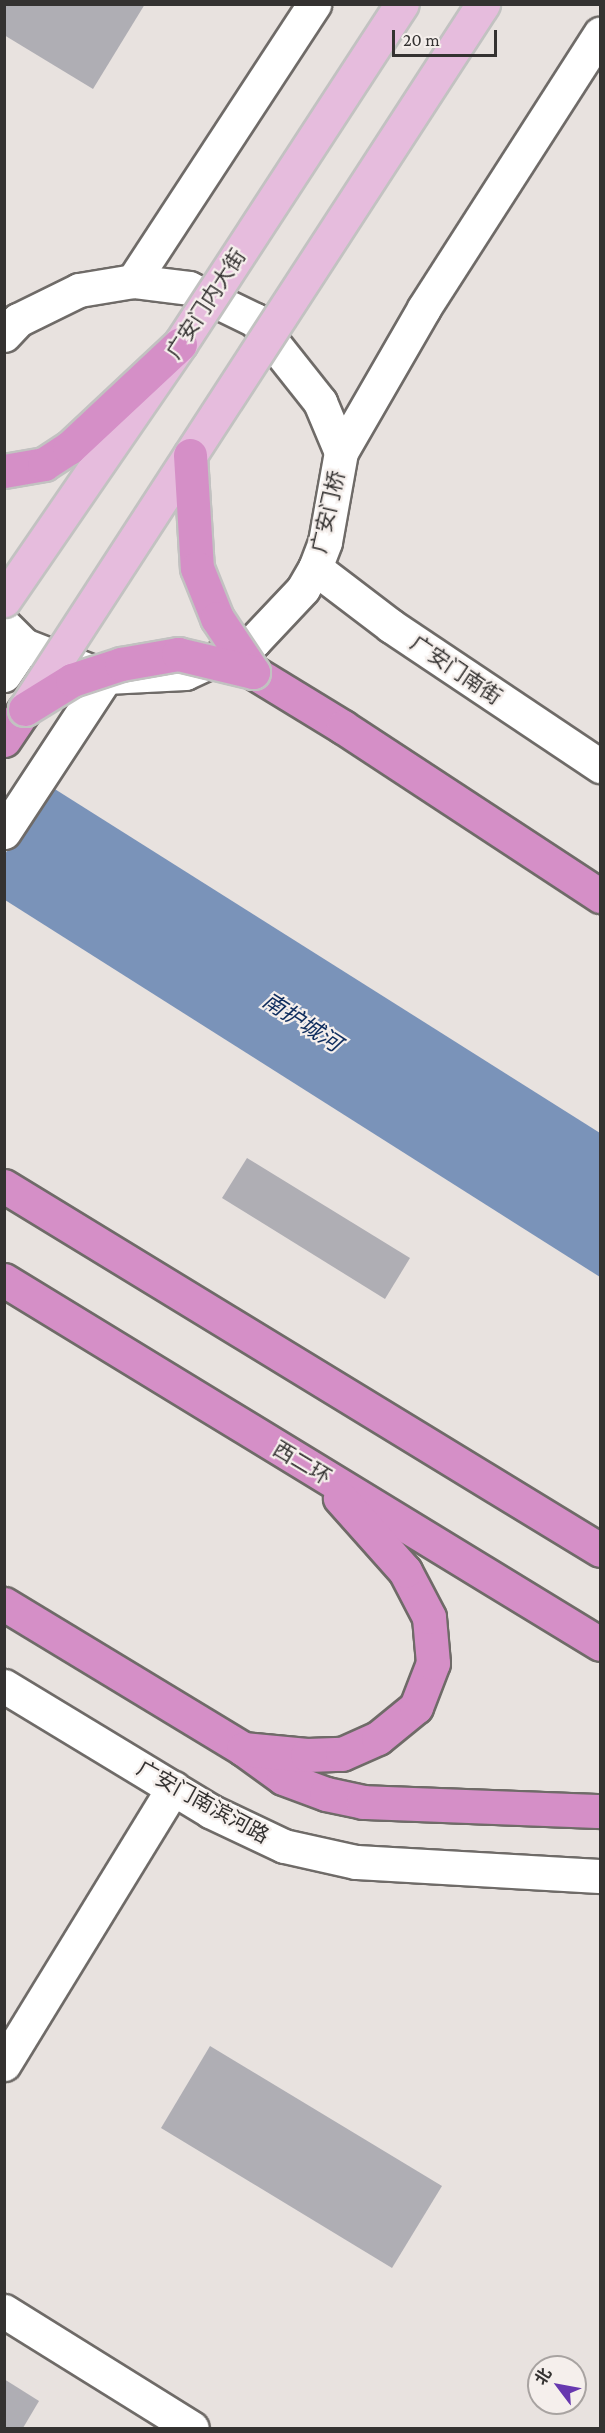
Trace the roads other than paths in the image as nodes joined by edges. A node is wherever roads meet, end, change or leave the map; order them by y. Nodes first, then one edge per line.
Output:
1 (314, 4) edge
2 (402, 4) edge
3 (483, 4) edge
4 (600, 34) edge
5 (134, 281) junction
6 (4, 335) edge
7 (180, 344) junction
8 (341, 452) junction
9 (190, 455) junction
10 (4, 471) edge
11 (315, 568) junction
12 (4, 600) edge
13 (14, 635) edge
14 (253, 672) junction
15 (4, 675) edge
16 (106, 677) junction
17 (25, 709) junction
18 (4, 740) edge
19 (600, 766) edge
20 (4, 832) edge
21 (600, 896) edge
22 (4, 1186) edge
23 (4, 1280) edge
24 (319, 1474) junction
25 (593, 1542) edge
26 (4, 1604) edge
27 (600, 1644) edge
28 (4, 1686) edge
29 (243, 1749) junction
30 (172, 1788) junction
31 (600, 1811) edge
32 (600, 1876) edge
33 (4, 2064) edge
34 (4, 2311) edge
35 (192, 2428) edge

1 - 5 street
2 - 7 main road, 广安门内大街, bridge
3 - 9 main road, bridge
4 - 8 street
5 - 6 street, 广安门桥
5 - 8 street, 广安门桥
7 - 10 highway, bridge
7 - 12 main road, 广安门内大街, bridge
8 - 11 street, 广安门桥
9 - 14 highway, bridge
9 - 17 main road, bridge
11 - 16 street, 广安门桥
11 - 19 street, 广安门南街
13 - 15 street, 广安门桥
13 - 16 street, 广安门桥
14 - 17 highway, bridge
14 - 21 highway
16 - 20 street
17 - 18 highway
22 - 25 highway
23 - 24 highway, 西二环
24 - 27 highway, 西二环
24 - 29 highway
26 - 29 highway
28 - 30 street, 广安门南滨河路
29 - 31 highway
30 - 32 street, 广安门南滨河路
30 - 33 street
34 - 35 street

